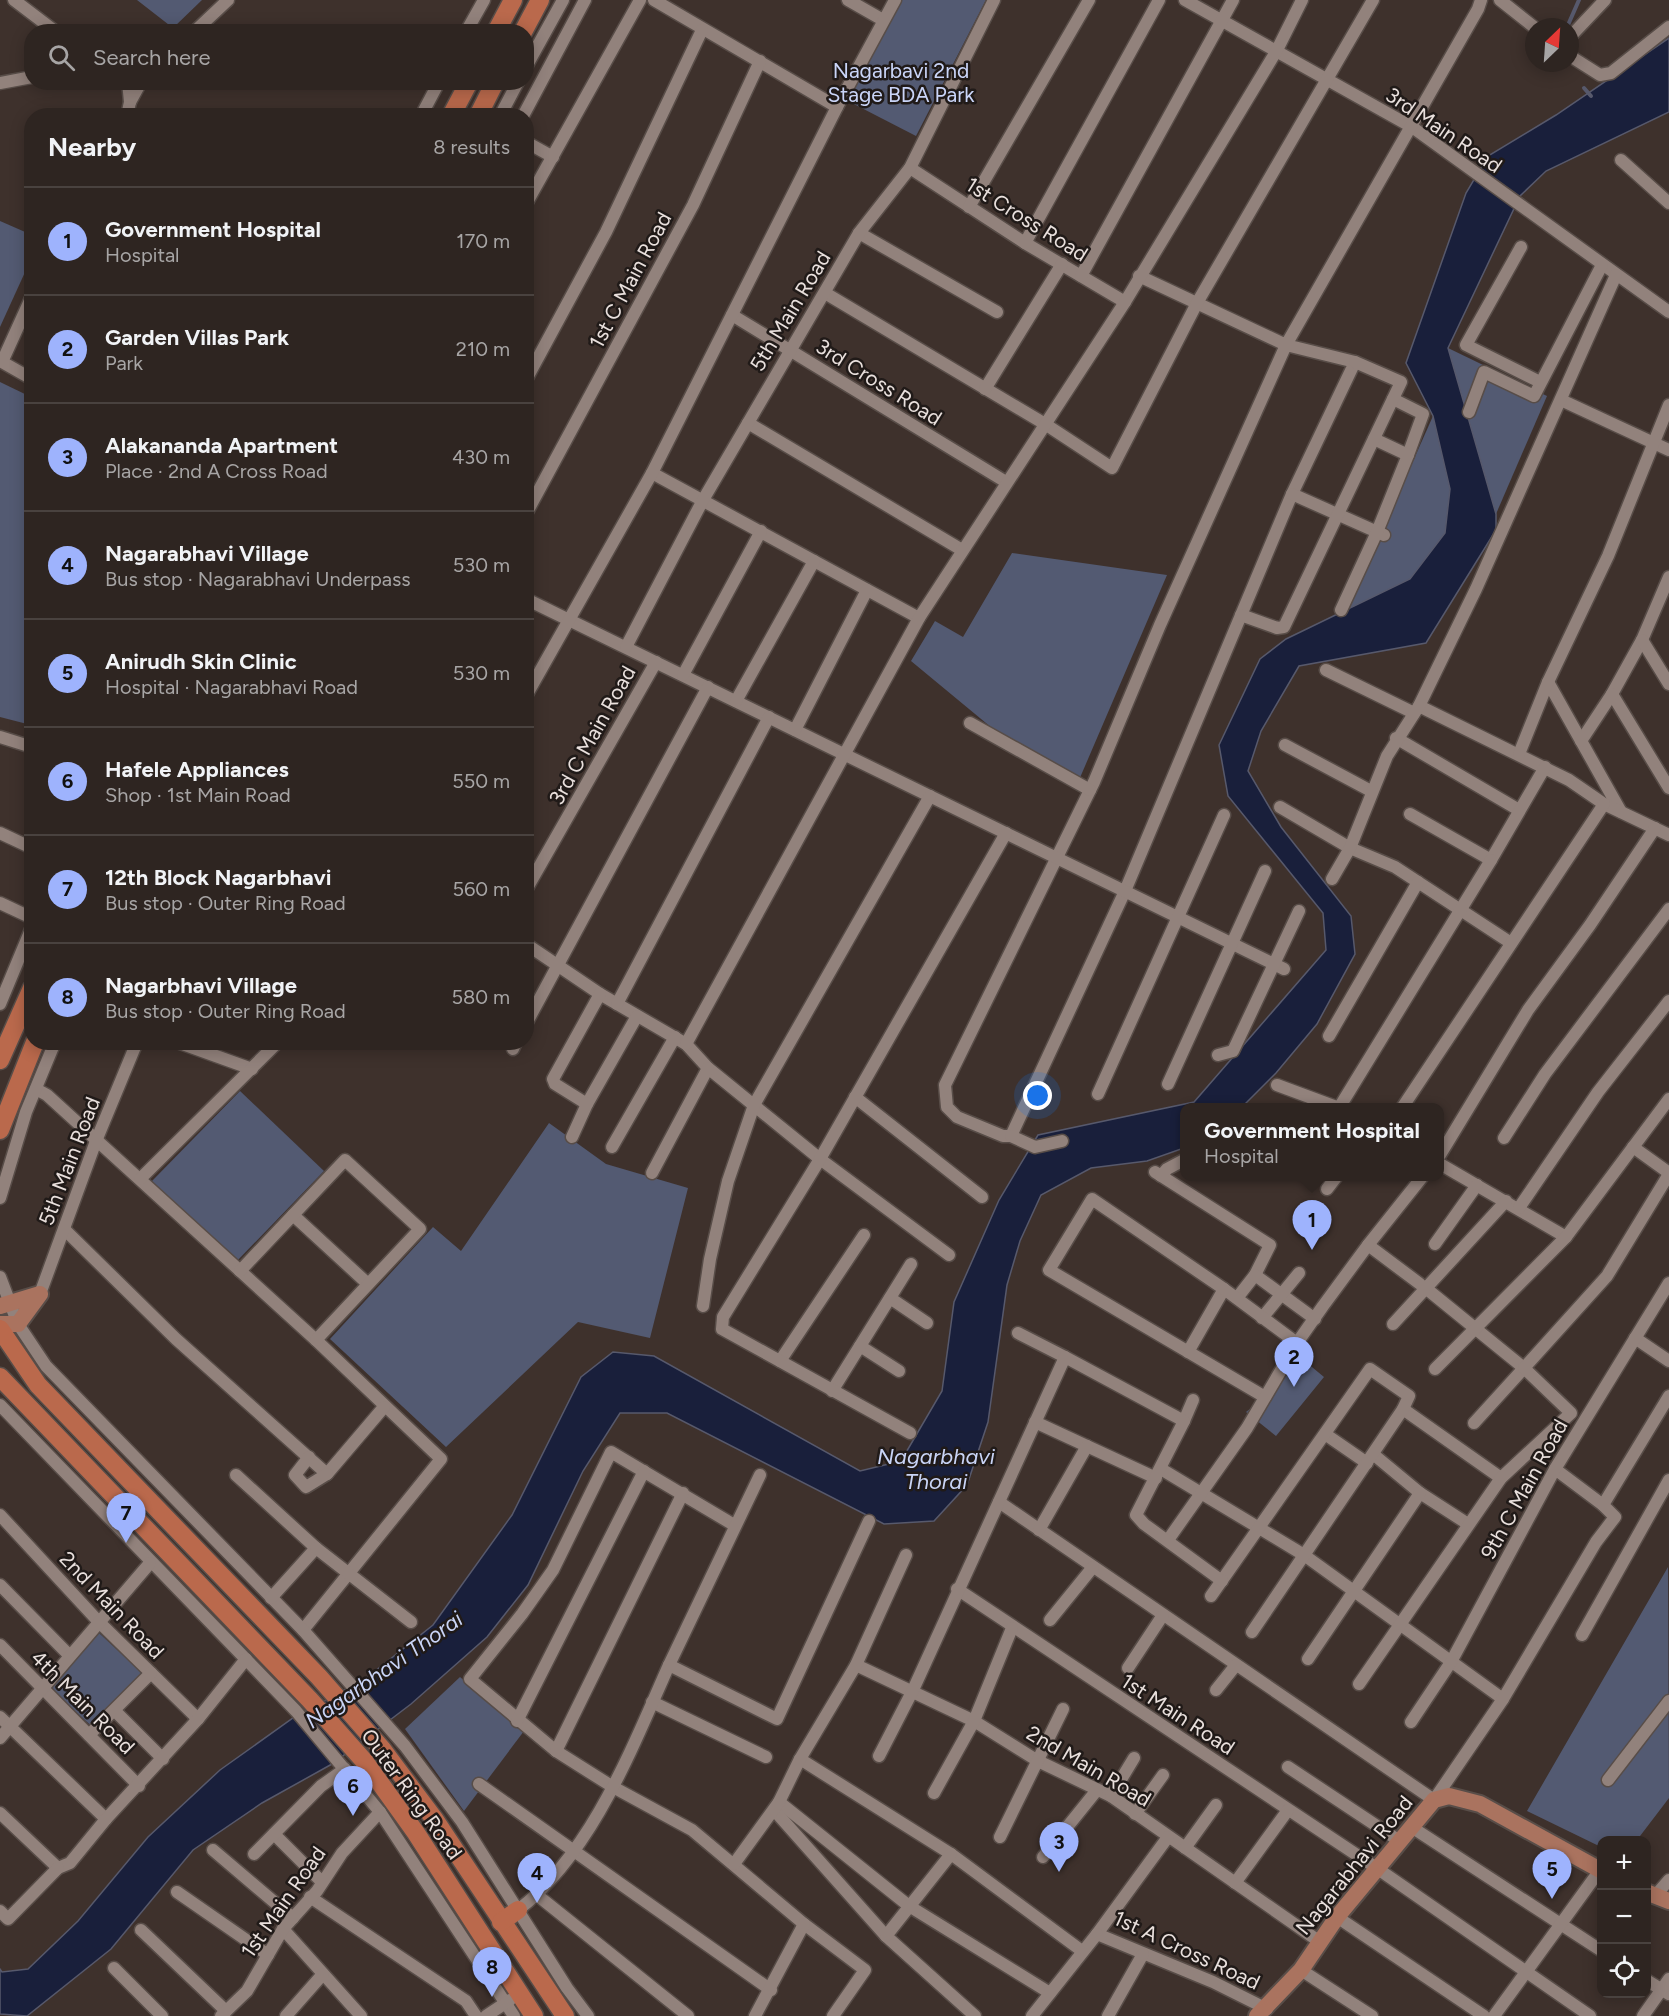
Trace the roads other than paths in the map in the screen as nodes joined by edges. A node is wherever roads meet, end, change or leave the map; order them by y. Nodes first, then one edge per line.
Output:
1 (14, 0) edge
2 (228, 0) edge
3 (484, 0) edge
4 (513, 0) edge
5 (540, 0) edge
6 (562, 0) edge
7 (585, 0) edge
8 (640, 0) edge
9 (654, 0) edge
10 (848, 0) edge
11 (895, 0) edge
12 (994, 0) edge
13 (1089, 0) edge
14 (1159, 0) edge
15 (1185, 0) edge
16 (1233, 0) edge
17 (1302, 0) edge
18 (1373, 0) edge
19 (1481, 0) edge
20 (1501, 0) edge
21 (1605, 0) edge
22 (1222, 19) junction
23 (883, 20) junction
24 (1525, 20) edge
25 (46, 24) edge
26 (202, 24) edge
27 (470, 24) edge
28 (500, 24) edge
29 (527, 24) edge
30 (1579, 27) edge
31 (1669, 27) edge
32 (702, 30) junction
33 (1277, 50) junction
34 (534, 52) edge
35 (760, 62) junction
36 (1579, 62) edge
37 (24, 78) edge
38 (1327, 78) junction
39 (0, 83) edge
40 (129, 90) edge
41 (137, 90) edge
42 (435, 90) edge
43 (465, 90) edge
44 (491, 90) edge
45 (514, 90) edge
46 (130, 102) junction
47 (837, 107) junction
48 (129, 108) edge
49 (425, 108) edge
50 (456, 108) edge
51 (482, 108) edge
52 (504, 108) edge
53 (527, 108) edge
54 (1412, 127) junction
55 (534, 146) edge
56 (553, 157) junction
57 (1622, 160) dead end
58 (910, 168) junction
59 (534, 190) edge
60 (1669, 203) edge
61 (969, 207) junction
62 (859, 233) junction
63 (1025, 243) junction
64 (1521, 247) dead end
65 (1062, 264) junction
66 (1602, 265) junction
67 (1616, 275) junction
68 (1081, 276) junction
69 (1139, 276) junction
70 (825, 293) junction
71 (1125, 302) junction
72 (1197, 303) junction
73 (997, 312) dead end
74 (1669, 312) edge
75 (24, 314) edge
76 (732, 315) junction
77 (1286, 345) junction
78 (790, 350) junction
79 (1355, 362) junction
80 (534, 365) edge
81 (24, 375) edge
82 (1540, 382) junction
83 (985, 389) junction
84 (1393, 399) junction
85 (1561, 400) junction
86 (1669, 405) edge
87 (1469, 412) dead end
88 (747, 423) junction
89 (1044, 424) junction
90 (1374, 439) junction
91 (1652, 443) junction
92 (1669, 450) edge
93 (1408, 455) junction
94 (652, 473) junction
95 (1006, 482) junction
96 (1292, 494) junction
97 (534, 499) edge
98 (703, 500) junction
99 (1339, 514) junction
100 (760, 531) junction
101 (1381, 533) junction
102 (962, 550) junction
103 (814, 561) junction
104 (1669, 577) edge
105 (867, 590) junction
106 (534, 603) edge
107 (1341, 610) dead end
108 (1241, 615) junction
109 (919, 618) junction
110 (568, 619) junction
111 (1642, 640) junction
112 (626, 647) junction
113 (656, 662) junction
114 (1326, 670) dead end
115 (683, 675) junction
116 (534, 681) edge
117 (1548, 682) junction
118 (1669, 684) edge
119 (708, 687) junction
120 (1612, 694) junction
121 (736, 701) junction
122 (1416, 710) junction
123 (769, 717) junction
124 (970, 723) dead end
125 (795, 730) junction
126 (0, 737) edge
127 (1396, 738) junction
128 (1581, 741) junction
129 (24, 744) edge
130 (1285, 745) dead end
131 (845, 754) junction
132 (1519, 754) junction
133 (1545, 767) junction
134 (1669, 788) edge
135 (1090, 790) junction
136 (1371, 791) junction
137 (930, 796) junction
138 (1604, 804) junction
139 (1280, 807) dead end
140 (1519, 810) junction
141 (1621, 813) junction
142 (1410, 814) dead end
143 (1224, 815) dead end
144 (1655, 828) junction
145 (0, 833) edge
146 (1006, 833) junction
147 (1669, 835) edge
148 (24, 844) edge
149 (1350, 848) junction
150 (1058, 858) junction
151 (1491, 860) junction
152 (1265, 871) dead end
153 (534, 876) edge
154 (1332, 879) dead end
155 (1418, 882) junction
156 (1125, 891) junction
157 (0, 903) edge
158 (1462, 909) junction
159 (1669, 909) edge
160 (1299, 911) dead end
161 (24, 914) edge
162 (1178, 917) junction
163 (1232, 943) junction
164 (1511, 943) junction
165 (24, 946) edge
166 (534, 950) edge
167 (556, 965) junction
168 (1279, 966) junction
169 (600, 994) junction
170 (1669, 1001) edge
171 (0, 1004) edge
172 (617, 1004) junction
173 (24, 1006) edge
174 (534, 1008) edge
175 (637, 1016) junction
176 (1329, 1036) dead end
177 (680, 1040) junction
178 (32, 1050) edge
179 (52, 1050) edge
180 (134, 1050) edge
181 (199, 1050) edge
182 (270, 1050) edge
183 (1218, 1055) dead end
184 (0, 1060) edge
185 (708, 1068) junction
186 (252, 1069) junction
187 (1168, 1084) dead end
188 (1276, 1086) dead end
189 (36, 1089) junction
190 (1098, 1094) dead end
191 (855, 1096) junction
192 (1669, 1100) edge
193 (1310, 1103) edge
194 (1341, 1103) edge
195 (1405, 1103) edge
196 (587, 1104) junction
197 (754, 1105) junction
198 (0, 1130) edge
199 (1011, 1136) junction
200 (572, 1137) dead end
201 (1504, 1138) dead end
202 (96, 1141) junction
203 (1062, 1141) dead end
204 (612, 1147) dead end
205 (1633, 1147) junction
206 (1444, 1148) edge
207 (820, 1159) junction
208 (1180, 1162) edge
209 (1444, 1166) edge
210 (652, 1173) dead end
211 (1669, 1174) edge
212 (140, 1179) junction
213 (1333, 1181) edge
214 (1419, 1181) edge
215 (1477, 1185) junction
216 (1327, 1189) dead end
217 (982, 1197) dead end
218 (0, 1198) edge
219 (1506, 1201) junction
220 (1519, 1208) junction
221 (293, 1215) junction
222 (64, 1229) junction
223 (864, 1235) dead end
224 (1566, 1237) junction
225 (1435, 1244) dead end
226 (1368, 1245) junction
227 (949, 1255) dead end
228 (911, 1264) dead end
229 (240, 1271) junction
230 (1299, 1273) dead end
231 (1255, 1275) junction
232 (0, 1277) edge
233 (1669, 1283) edge
234 (368, 1284) junction
235 (1424, 1287) junction
236 (1224, 1289) junction
237 (40, 1294) junction
238 (1282, 1294) junction
239 (890, 1298) junction
240 (1236, 1298) junction
241 (5, 1305) edge
242 (703, 1306) dead end
243 (1262, 1318) junction
244 (1315, 1319) junction
245 (927, 1323) dead end
246 (0, 1324) edge
247 (18, 1324) junction
248 (1393, 1324) dead end
249 (0, 1329) edge
250 (1474, 1329) junction
251 (1018, 1334) dead end
252 (1635, 1338) junction
253 (316, 1340) junction
254 (1297, 1343) junction
255 (860, 1346) junction
256 (1188, 1352) junction
257 (1065, 1357) junction
258 (780, 1361) junction
259 (1669, 1361) edge
260 (1524, 1368) junction
261 (1435, 1369) dead end
262 (899, 1371) dead end
263 (0, 1377) edge
264 (832, 1391) junction
265 (1265, 1396) junction
266 (1669, 1396) edge
267 (1193, 1400) dead end
268 (0, 1405) edge
269 (384, 1407) junction
270 (1403, 1409) junction
271 (1571, 1413) junction
272 (1587, 1417) junction
273 (1184, 1421) junction
274 (1035, 1422) junction
275 (1474, 1423) dead end
276 (910, 1433) dead end
277 (1325, 1434) junction
278 (1087, 1446) junction
279 (309, 1457) junction
280 (1370, 1459) junction
281 (1555, 1469) junction
282 (644, 1471) junction
283 (1159, 1473) junction
284 (327, 1474) junction
285 (760, 1474) dead end
286 (236, 1475) dead end
287 (1501, 1478) junction
288 (1669, 1480) edge
289 (683, 1493) junction
290 (1202, 1493) junction
291 (1420, 1493) junction
292 (999, 1502) junction
293 (1603, 1504) junction
294 (0, 1515) edge
295 (869, 1521) dead end
296 (1468, 1524) junction
297 (734, 1525) junction
298 (1259, 1528) junction
299 (1039, 1530) junction
300 (1168, 1540) junction
301 (316, 1548) junction
302 (906, 1555) dead end
303 (1304, 1555) junction
304 (150, 1563) junction
305 (1093, 1567) junction
306 (350, 1572) junction
307 (1222, 1581) junction
308 (0, 1585) edge
309 (957, 1589) junction
310 (1355, 1592) junction
311 (1211, 1596) dead end
312 (271, 1598) junction
313 (1163, 1615) junction
314 (1050, 1620) dead end
315 (98, 1621) junction
316 (411, 1622) dead end
317 (1400, 1622) junction
318 (1012, 1628) junction
319 (303, 1630) junction
320 (1252, 1632) dead end
321 (1582, 1635) dead end
322 (0, 1645) edge
323 (69, 1654) junction
324 (246, 1659) junction
325 (1308, 1659) dead end
326 (1451, 1662) junction
327 (669, 1665) junction
328 (856, 1665) junction
329 (1236, 1665) junction
330 (1128, 1668) dead end
331 (151, 1672) junction
332 (1359, 1684) dead end
333 (43, 1689) junction
334 (913, 1690) junction
335 (1215, 1690) dead end
336 (1503, 1699) junction
337 (1669, 1701) edge
338 (652, 1702) junction
339 (303, 1705) junction
340 (1063, 1709) dead end
341 (115, 1710) junction
342 (0, 1717) edge
343 (198, 1719) junction
344 (517, 1721) junction
345 (974, 1721) junction
346 (1411, 1722) dead end
347 (10, 1727) junction
348 (89, 1735) junction
349 (0, 1738) edge
350 (556, 1751) junction
351 (766, 1756) dead end
352 (879, 1756) dead end
353 (1134, 1758) dead end
354 (163, 1759) junction
355 (800, 1759) junction
356 (1038, 1761) junction
357 (342, 1765) junction
358 (1288, 1767) dead end
359 (1163, 1775) dead end
360 (1608, 1780) dead end
361 (479, 1784) dead end
362 (139, 1786) junction
363 (613, 1787) junction
364 (1097, 1790) junction
365 (934, 1793) dead end
366 (1111, 1796) junction
367 (1434, 1800) junction
368 (1216, 1804) dead end
369 (776, 1806) junction
370 (1288, 1810) junction
371 (380, 1812) junction
372 (0, 1813) edge
373 (1135, 1814) junction
374 (106, 1819) junction
375 (1413, 1828) junction
376 (274, 1834) junction
377 (1000, 1837) dead end
378 (1168, 1837) junction
379 (1401, 1842) junction
380 (1185, 1848) junction
381 (213, 1850) dead end
382 (574, 1850) junction
383 (254, 1854) dead end
384 (951, 1854) junction
385 (1043, 1857) dead end
386 (734, 1864) junction
387 (58, 1868) junction
388 (1597, 1868) edge
389 (1378, 1869) junction
390 (1597, 1876) edge
391 (1669, 1880) edge
392 (322, 1882) junction
393 (1235, 1883) junction
394 (177, 1892) dead end
395 (537, 1896) junction
396 (1657, 1897) edge
397 (310, 1898) junction
398 (909, 1905) junction
399 (518, 1910) junction
400 (0, 1911) edge
401 (1336, 1917) junction
402 (293, 1918) junction
403 (501, 1922) junction
404 (804, 1924) junction
405 (1561, 1925) junction
406 (283, 1929) junction
407 (141, 1930) dead end
408 (1097, 1934) junction
409 (886, 1936) junction
410 (1320, 1942) junction
411 (1597, 1948) edge
412 (1082, 1951) junction
413 (1143, 1954) junction
414 (268, 1955) junction
415 (114, 1968) dead end
416 (1301, 1970) junction
417 (1527, 1972) junction
418 (323, 1974) junction
419 (1651, 1982) edge
420 (1667, 1988) edge
421 (771, 1990) junction
422 (1050, 1994) junction
423 (512, 1999) junction
424 (1262, 2012) edge
425 (224, 2014) edge
426 (836, 2015) edge
427 (162, 2016) edge
428 (286, 2016) edge
429 (361, 2016) edge
430 (476, 2016) edge
431 (486, 2016) edge
432 (514, 2016) edge
433 (534, 2016) edge
434 (565, 2016) edge
435 (588, 2016) edge
436 (688, 2016) edge
437 (755, 2016) edge
438 (975, 2016) edge
439 (1032, 2016) edge
440 (1108, 2016) edge
441 (1372, 2016) edge
442 (1484, 2016) edge
443 (1494, 2016) edge
444 (1590, 2016) edge
445 (1643, 2016) edge

1 - 25 street
2 - 26 street
3 - 27 street
4 - 28 highway
5 - 29 highway
6 - 34 street
7 - 53 street
8 - 56 street
9 - 32 street
10 - 23 street
11 - 23 street
12 - 58 street, 5th Main Road
13 - 61 street
14 - 63 street
15 - 22 street, 3rd Main Road
16 - 22 street
17 - 33 street
18 - 38 street
19 - 54 street
20 - 24 street
21 - 30 street
22 - 33 street, 3rd Main Road
22 - 68 street
23 - 47 street
31 - 36 street
32 - 35 street
32 - 80 street
33 - 38 street, 3rd Main Road
33 - 69 street
35 - 47 street
35 - 97 street, 1st C Main Road
37 - 39 street
38 - 54 street, 3rd Main Road
38 - 72 street
40 - 46 street
41 - 46 street
42 - 49 street
43 - 50 highway
44 - 51 highway
45 - 52 street
46 - 48 street
47 - 76 street
54 - 66 street, 3rd Main Road
54 - 77 street
55 - 56 street
56 - 59 street
57 - 60 street
58 - 61 street, 1st Cross Road
58 - 62 street, 5th Main Road
61 - 63 street, 1st Cross Road
62 - 70 street, 5th Main Road
62 - 73 street
63 - 65 street, 1st Cross Road
64 - 82 street
65 - 68 street, 1st Cross Road
65 - 83 street
66 - 67 street, 3rd Main Road
66 - 82 street
67 - 74 street, 3rd Main Road
67 - 85 street
68 - 71 street, 1st Cross Road
69 - 71 street
69 - 72 street
70 - 78 street, 5th Main Road
70 - 83 street
71 - 89 street
72 - 77 street
72 - 89 street
75 - 81 street
76 - 78 street, 3rd Cross Road
76 - 94 street
77 - 79 street
77 - 135 street
78 - 88 street, 5th Main Road
78 - 95 street, 3rd Cross Road
79 - 84 street
79 - 96 street
82 - 87 street
83 - 89 street
84 - 90 street
84 - 93 street
85 - 91 street
85 - 122 street
86 - 91 street
88 - 98 street, 5th Main Road
88 - 102 street
89 - 95 street
90 - 93 street
90 - 99 street
91 - 92 street
91 - 117 street
93 - 101 street
94 - 98 street
94 - 110 street
95 - 102 street
96 - 99 street
96 - 108 street
98 - 100 street
98 - 112 street, 5th Main Road
99 - 101 street
99 - 108 street
100 - 103 street
100 - 115 street
101 - 107 street
102 - 109 street
103 - 105 street
103 - 121 street
104 - 111 street
105 - 109 street
105 - 125 street
106 - 110 street
108 - 156 street
109 - 131 street
110 - 112 street
110 - 116 street
111 - 118 street
111 - 120 street
112 - 113 street
113 - 115 street
113 - 153 street, 3rd C Main Road
114 - 122 street
115 - 119 street
117 - 128 street
117 - 132 street
119 - 121 street
119 - 167 street
120 - 128 street
120 - 134 street
121 - 123 street
122 - 127 street
122 - 132 street
123 - 125 street
123 - 172 street
124 - 135 street
125 - 131 street
126 - 129 street
127 - 136 street
127 - 140 street
128 - 141 street
130 - 136 street
131 - 137 street
131 - 177 street
132 - 133 street
133 - 138 street
133 - 140 street
135 - 150 street
136 - 149 street
137 - 146 street
137 - 197 street
138 - 141 street
138 - 164 street
139 - 149 street
140 - 151 street
141 - 144 street
142 - 151 street
143 - 162 street
144 - 147 street
144 - 206 street
145 - 148 street
146 - 150 street
146 - 191 street
149 - 154 street
149 - 155 street
150 - 156 street
150 - 199 street
151 - 158 street
152 - 163 street
155 - 158 street
155 - 176 street
156 - 162 street
156 - 199 street
157 - 161 street
158 - 164 street
158 - 194 street
159 - 201 street
160 - 168 street
162 - 163 street
162 - 190 street
163 - 168 street
163 - 187 street
164 - 195 street
165 - 171 street
166 - 167 street
167 - 169 street
167 - 174 street
168 - 183 street
169 - 172 street
169 - 196 street
170 - 220 street
172 - 175 street
173 - 184 highway
175 - 177 street
175 - 196 street
177 - 185 street
177 - 204 street
178 - 198 highway
179 - 189 street
180 - 202 street, 5th Main Road
181 - 186 street
182 - 186 street
185 - 197 street
185 - 210 street
186 - 212 street
188 - 193 street
189 - 202 street
189 - 218 street
191 - 207 street
191 - 217 street
192 - 205 street
196 - 200 street
197 - 207 street
197 - 242 street
199 - 203 street
202 - 212 street
202 - 222 street, 5th Main Road
205 - 211 street
205 - 224 street
207 - 227 street
207 - 258 street
208 - 231 street
209 - 215 street
211 - 260 street
212 - 229 street
213 - 216 street
214 - 226 street
215 - 219 street
215 - 225 street
219 - 220 street
219 - 235 street
220 - 224 street
221 - 229 street
221 - 234 street
221 - 234 street
222 - 237 street, 5th Main Road
222 - 279 street
223 - 258 street
224 - 250 street
226 - 235 street
226 - 244 street
228 - 239 street
229 - 253 street
230 - 238 street
231 - 238 street
231 - 240 street
232 - 241 street
233 - 252 street, 9th C Main Road
234 - 253 street
235 - 248 street
235 - 250 street
236 - 240 street
236 - 256 street
236 - 256 street
237 - 241 main road
237 - 247 main road
238 - 243 street
238 - 244 street
239 - 245 street
239 - 255 street
240 - 243 street
241 - 247 street
243 - 254 street
244 - 254 street
246 - 247 main road
247 - 312 street
249 - 403 highway, Outer Ring Road
250 - 260 street
250 - 261 street
251 - 257 street
252 - 259 street
252 - 272 street, 9th C Main Road
253 - 269 street
254 - 265 street
255 - 262 street
255 - 264 street
256 - 265 street
257 - 273 street
257 - 274 street
258 - 264 street
260 - 271 street
260 - 275 street
263 - 339 highway, Outer Ring Road
264 - 276 street
265 - 290 street
266 - 293 street
267 - 273 street
268 - 304 street
269 - 284 street
269 - 306 street
270 - 277 street
270 - 280 street
270 - 287 street
271 - 272 street
271 - 287 street
272 - 281 street, 9th C Main Road
273 - 283 street
274 - 278 street
274 - 292 street
277 - 280 street
277 - 298 street
278 - 283 street
278 - 299 street
279 - 284 street
279 - 284 street
280 - 291 street
280 - 303 street
281 - 293 street
281 - 326 street, 9th C Main Road
282 - 289 street
282 - 344 street
282 - 344 street
283 - 290 street
283 - 300 street
285 - 297 street
286 - 301 street
287 - 296 street
288 - 321 street
289 - 297 street
289 - 350 street
290 - 298 street
290 - 300 street
291 - 296 street
291 - 310 street
292 - 299 street
292 - 309 street
293 - 336 street
294 - 315 street, 2nd Main Road
295 - 327 street
296 - 317 street
297 - 327 street
298 - 303 street
298 - 307 street
299 - 305 street
300 - 307 street
301 - 306 street
301 - 312 street
302 - 328 street
303 - 310 street
303 - 320 street
304 - 315 street
304 - 324 street
305 - 313 street
305 - 314 street
306 - 316 street
306 - 319 street
307 - 311 street
308 - 323 street
309 - 318 street, 1st Main Road
309 - 334 street
310 - 317 street
310 - 325 street
312 - 319 street
313 - 329 street
313 - 330 street
315 - 323 street
315 - 331 street, 2nd Main Road
317 - 326 street
317 - 332 street
318 - 345 street
318 - 370 street, 1st Main Road
319 - 399 street
322 - 333 street, 4th Main Road
323 - 333 street
324 - 339 street
324 - 343 street
326 - 336 street
326 - 346 street, 9th C Main Road
327 - 338 street
328 - 334 street, 2nd Main Road
328 - 355 street
329 - 335 street
329 - 367 street
331 - 341 street
331 - 343 street, 2nd Main Road
333 - 347 street
333 - 348 street, 4th Main Road
334 - 345 street, 2nd Main Road
334 - 352 street
336 - 367 street
337 - 360 street
338 - 351 street
338 - 363 street
339 - 357 street
339 - 423 highway, Outer Ring Road
340 - 356 street
341 - 348 street
341 - 354 street
342 - 347 street
343 - 354 street
344 - 350 street
345 - 356 street, 2nd Main Road
345 - 365 street
347 - 349 street
347 - 374 street
348 - 362 street, 4th Main Road
350 - 363 street
353 - 366 street
354 - 362 street
355 - 369 street
355 - 384 street
356 - 364 street, 2nd Main Road
356 - 377 street
357 - 371 street
357 - 376 street
358 - 379 street
359 - 373 street
361 - 382 street
362 - 374 street
363 - 382 street
363 - 386 street
364 - 366 street, 2nd Main Road
364 - 385 street
366 - 373 street, 2nd Main Road
367 - 375 main road, Nagarabhavi Road
367 - 388 main road, Nagarabhavi Road
368 - 380 street
369 - 386 street
369 - 398 street
369 - 409 street
370 - 389 street, 1st Main Road
370 - 393 street
371 - 392 street, 1st Main Road
371 - 423 street
372 - 387 street
373 - 378 street, 2nd Main Road
374 - 387 street
375 - 379 main road, Nagarabhavi Road
375 - 405 street
376 - 383 street
376 - 392 street
378 - 380 street, 2nd Main Road
378 - 408 street, 1st A Cross Road
379 - 389 main road, Nagarabhavi Road
380 - 393 street, 2nd Main Road
381 - 402 street
382 - 395 street
382 - 421 street
384 - 398 street
384 - 412 street
386 - 404 street
387 - 400 street
389 - 401 main road, Nagarabhavi Road
389 - 417 street, 1st Main Road
390 - 405 street
391 - 396 street
392 - 397 street, 1st Main Road
393 - 410 street, 2nd Main Road
394 - 414 street
395 - 399 street
395 - 436 street
397 - 402 street, 1st Main Road
397 - 430 street
398 - 409 street
398 - 422 street
399 - 403 highway
399 - 435 street
401 - 410 main road, Nagarabhavi Road
401 - 442 street
402 - 406 street, 1st Main Road
403 - 434 highway, Outer Ring Road
404 - 421 street
404 - 426 street
405 - 411 street
405 - 417 street
406 - 414 street, 1st Main Road
406 - 418 street
407 - 425 street
408 - 412 street
408 - 413 street, 1st A Cross Road
409 - 438 street
410 - 416 main road, Nagarabhavi Road
412 - 422 street
413 - 424 street, 1st A Cross Road
413 - 440 street
414 - 425 street, 1st Main Road
415 - 427 street
416 - 424 main road, Nagarabhavi Road
416 - 441 street
417 - 443 street
417 - 444 street, 1st Main Road
418 - 428 street
418 - 429 street
419 - 420 street
420 - 445 street
421 - 437 street
422 - 439 street
423 - 431 street
423 - 432 street
423 - 433 highway, Outer Ring Road

